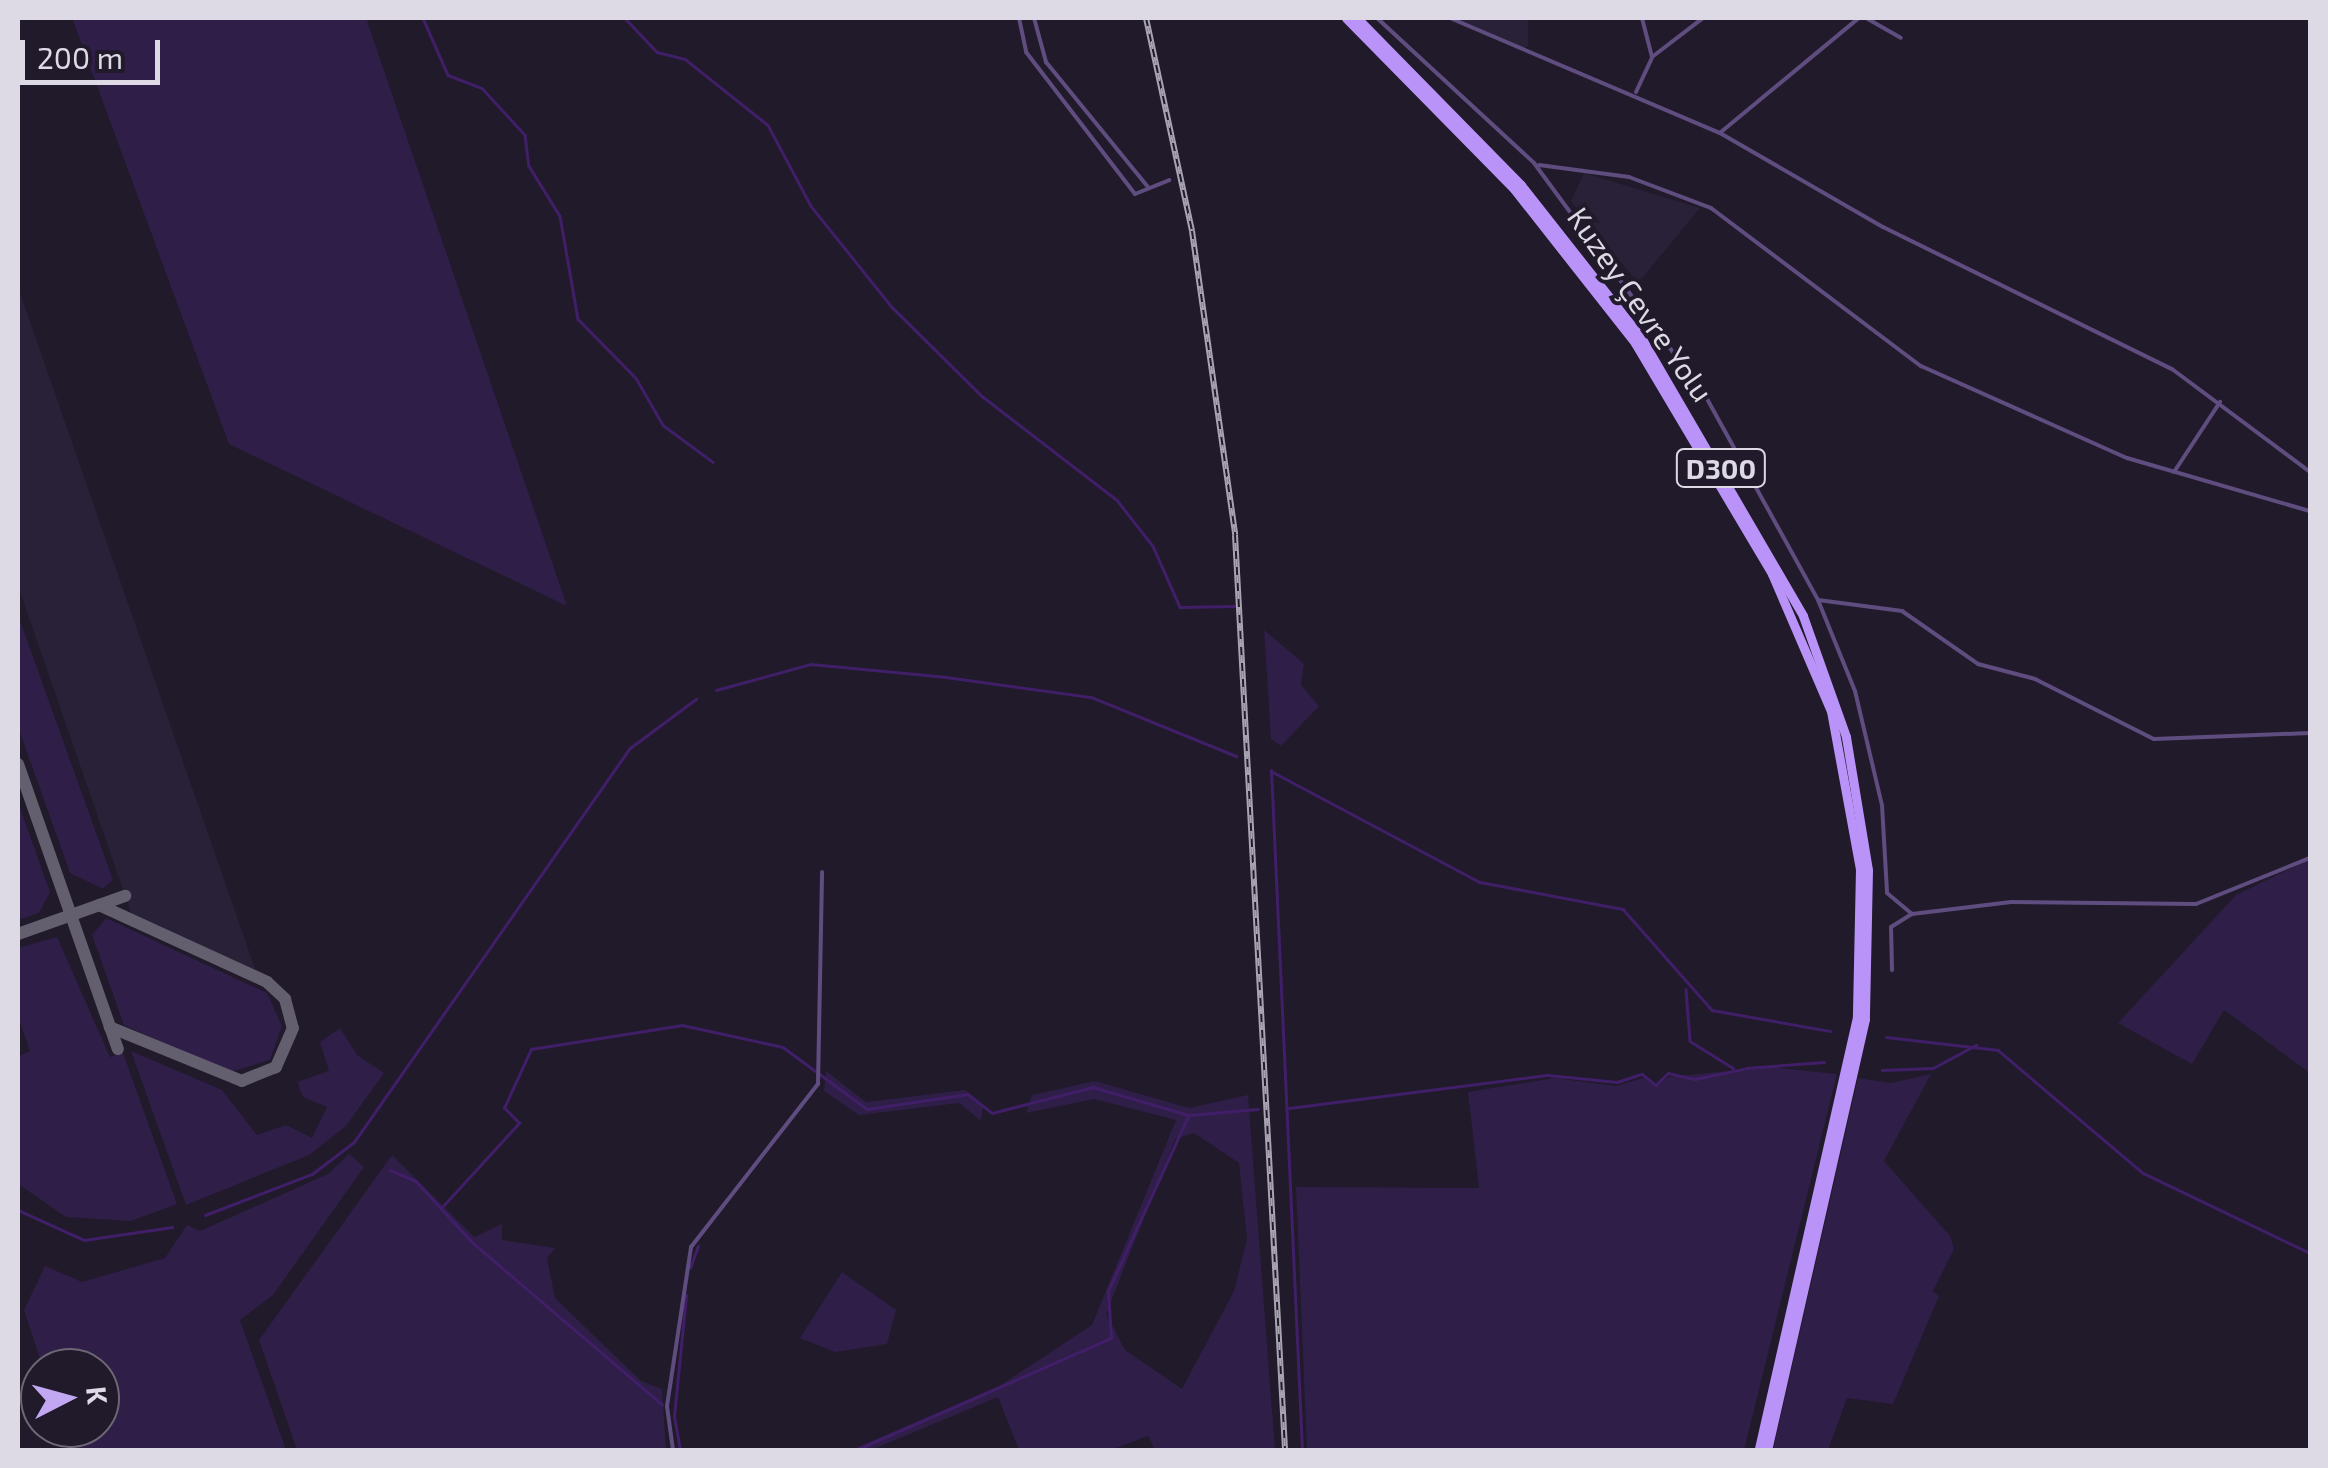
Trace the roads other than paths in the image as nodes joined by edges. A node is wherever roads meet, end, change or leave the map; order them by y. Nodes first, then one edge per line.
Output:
1 (1019, 18) edge
2 (1034, 18) edge
3 (1346, 18) edge
4 (1356, 18) edge
5 (1377, 18) edge
6 (1450, 18) edge
7 (1642, 18) edge
8 (1703, 18) edge
9 (1859, 18) edge
10 (1866, 18) edge
11 (1900, 38) dead end
12 (1652, 57) junction
13 (1636, 92) junction
14 (1720, 133) junction
15 (1534, 163) junction
16 (1168, 180) dead end
17 (1149, 188) junction
18 (2220, 400) junction
19 (2174, 472) junction
20 (2310, 472) edge
21 (2310, 511) edge
22 (1818, 600) junction
23 (2310, 733) edge
24 (2310, 858) edge
25 (822, 872) dead end
26 (1912, 914) junction
27 (1892, 970) dead end
28 (1861, 1018) junction
29 (1792, 1326) junction
30 (673, 1450) edge
31 (1759, 1450) edge
32 (1768, 1450) edge

1 - 17 street
2 - 17 street
3 - 28 highway, Kuzey Çevre Yolu / D300
4 - 28 highway, Kuzey Çevre Yolu / D300
5 - 15 street
6 - 13 street
7 - 12 street
8 - 12 street
9 - 14 street
10 - 11 street
12 - 13 street
13 - 14 street
14 - 18 street
15 - 19 street
15 - 22 street
16 - 17 street
18 - 19 street
18 - 20 street
19 - 21 street
22 - 23 street
22 - 26 street
24 - 26 street
25 - 30 street
26 - 27 street
28 - 29 highway, D300
29 - 31 highway, D300
29 - 32 highway, D300

